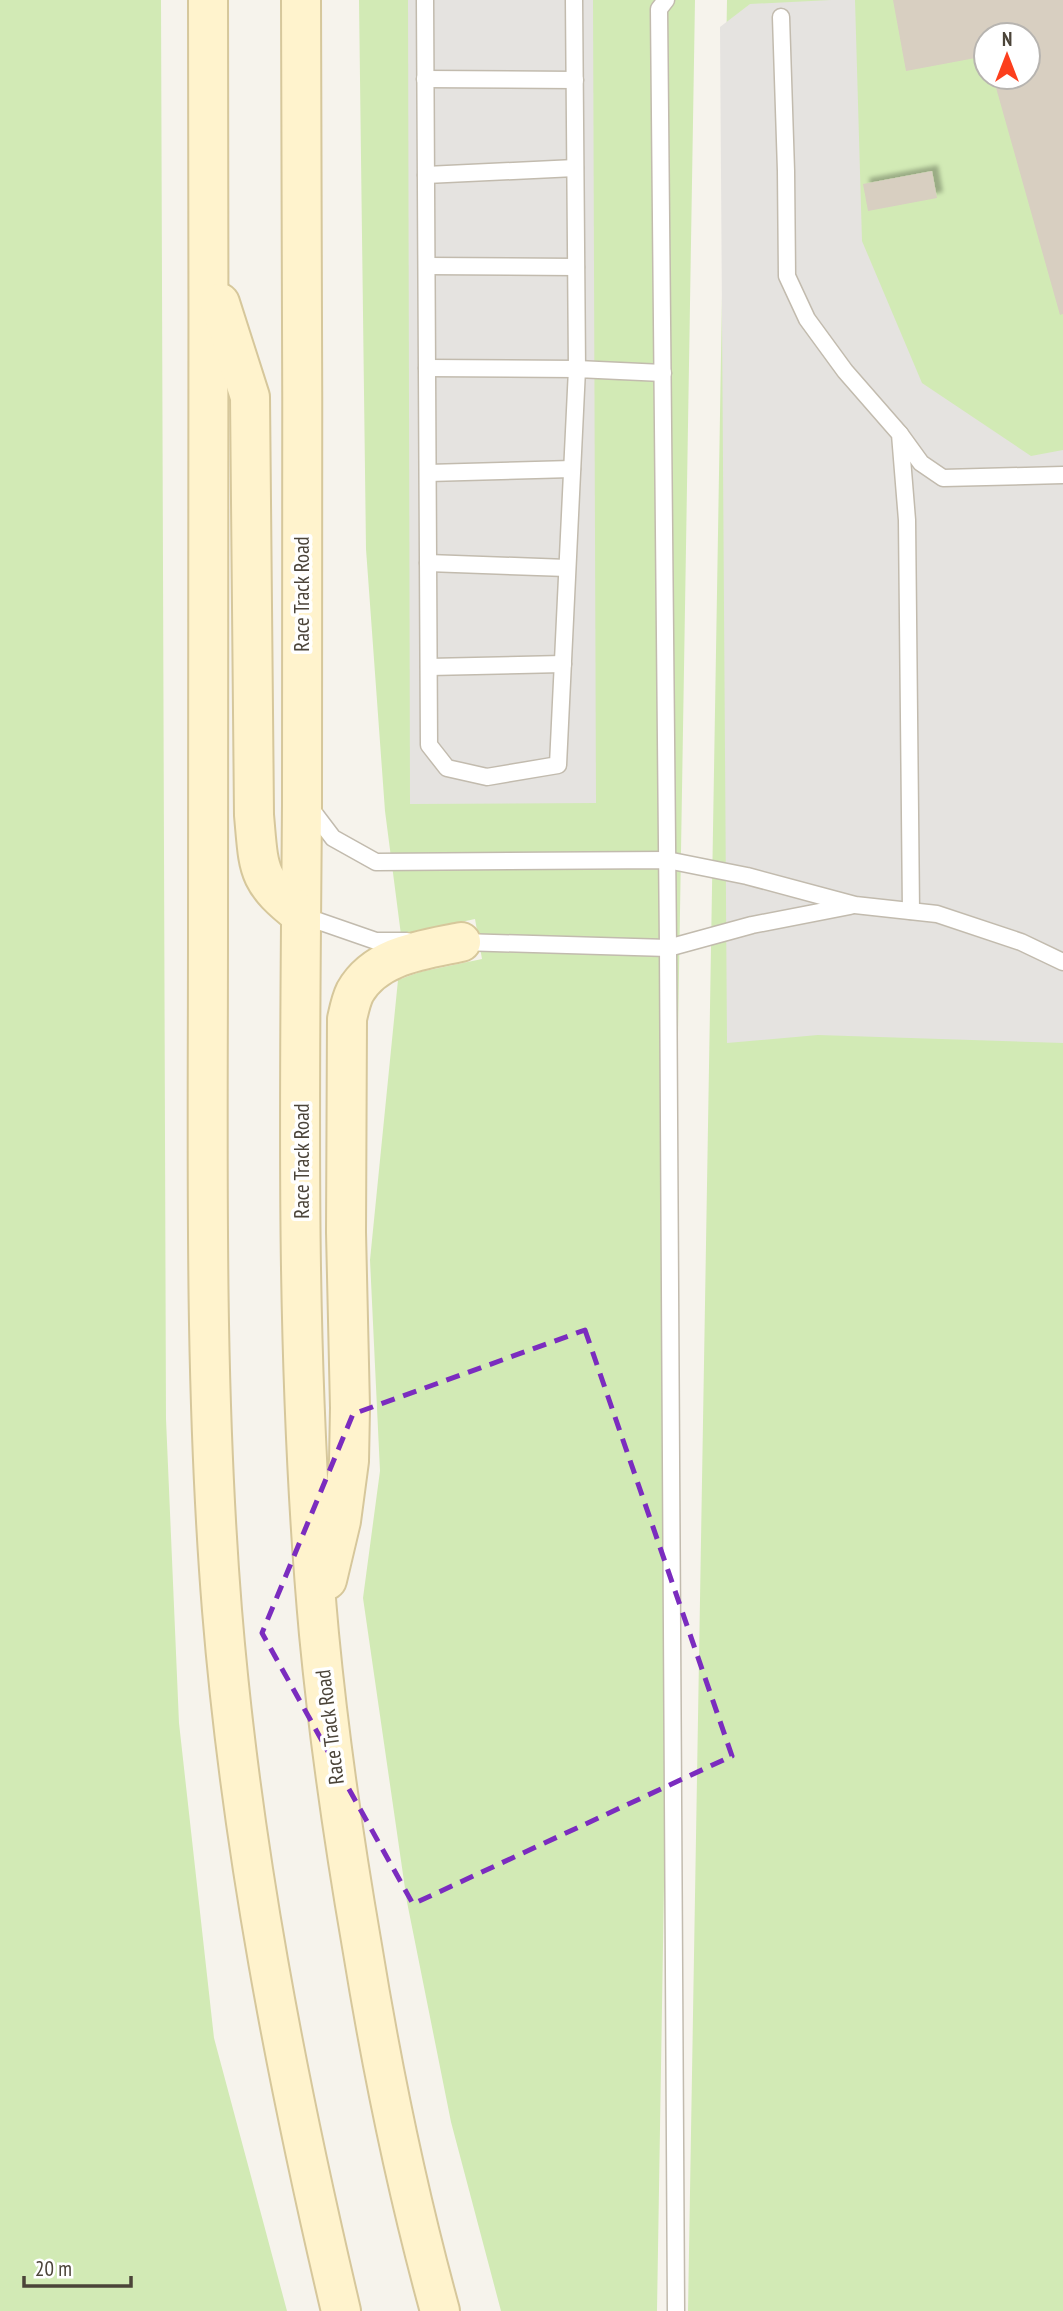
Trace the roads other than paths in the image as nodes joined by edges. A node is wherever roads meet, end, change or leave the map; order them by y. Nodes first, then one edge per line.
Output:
1 (208, 0) edge
2 (301, 0) edge
3 (425, 0) edge
4 (574, 0) edge
5 (666, 0) edge
6 (781, 17) dead end
7 (425, 79) junction
8 (575, 80) junction
9 (575, 168) junction
10 (426, 175) junction
11 (426, 265) junction
12 (209, 267) junction
13 (576, 267) junction
14 (427, 368) junction
15 (577, 369) junction
16 (663, 373) junction
17 (900, 434) junction
18 (572, 469) junction
19 (428, 473) junction
20 (1063, 475) edge
21 (428, 563) junction
22 (567, 568) junction
23 (563, 664) junction
24 (429, 667) junction
25 (302, 798) junction
26 (667, 860) junction
27 (855, 905) junction
28 (911, 911) junction
29 (301, 915) junction
30 (461, 942) junction
31 (668, 948) junction
32 (1063, 962) edge
33 (318, 1616) junction
34 (341, 2311) edge
35 (440, 2311) edge
36 (676, 2311) edge

1 - 12 main road
2 - 25 main road, Race Track Road
3 - 7 lane
4 - 8 lane
5 - 16 lane
6 - 17 lane
7 - 8 lane
7 - 10 lane
8 - 9 lane
9 - 10 lane
9 - 13 lane
10 - 11 lane
11 - 13 lane
11 - 14 lane
12 - 29 main road
12 - 34 main road
13 - 15 lane
14 - 15 lane
14 - 19 lane
15 - 16 lane
15 - 18 lane
16 - 26 lane
17 - 20 lane
17 - 28 lane
18 - 19 lane
18 - 22 lane
19 - 21 lane
21 - 22 lane
21 - 24 lane
22 - 23 lane
23 - 24 lane
23 - 24 lane
25 - 26 lane
25 - 29 main road, Race Track Road
26 - 27 lane
26 - 31 lane
27 - 28 lane
27 - 31 lane
28 - 32 lane
29 - 30 lane
29 - 33 main road, Race Track Road
30 - 31 lane
30 - 33 main road
31 - 36 lane
33 - 35 main road, Race Track Road

